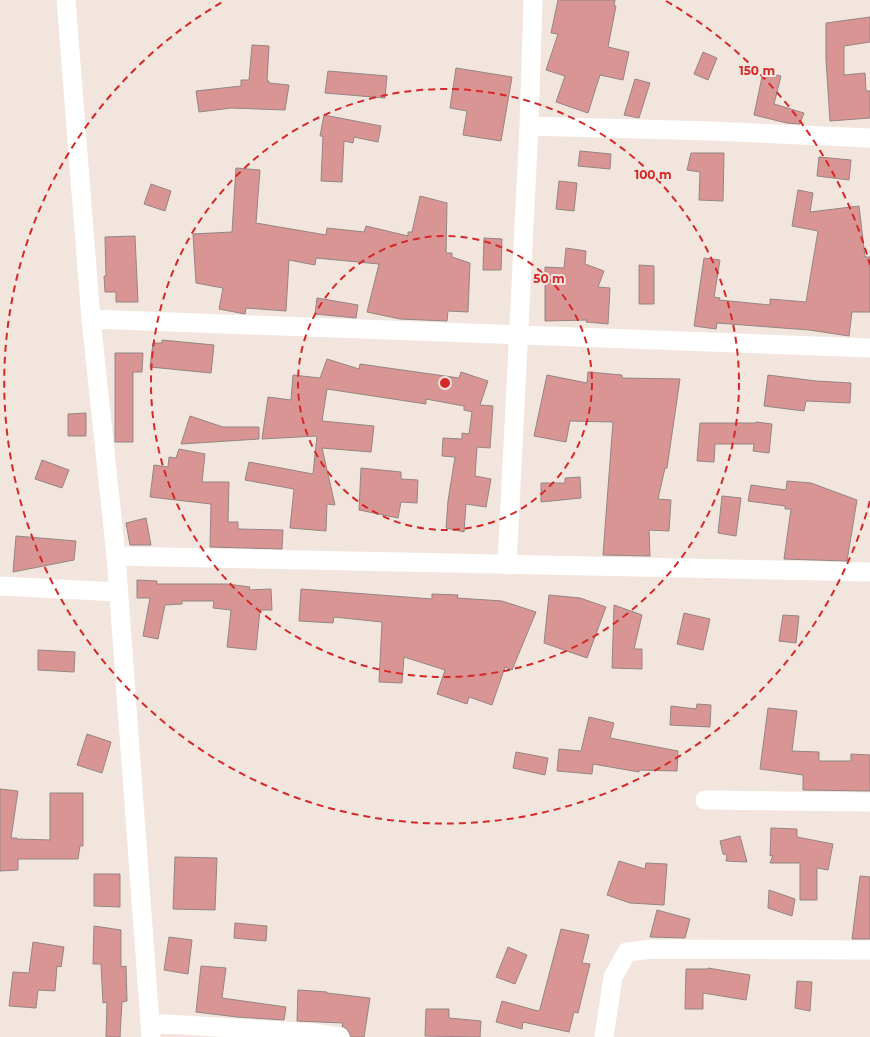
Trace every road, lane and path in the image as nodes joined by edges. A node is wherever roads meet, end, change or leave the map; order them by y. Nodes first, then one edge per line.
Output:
1 (66, 0) edge
2 (533, 0) edge
3 (529, 126) junction
4 (870, 138) edge
5 (91, 319) junction
6 (518, 334) junction
7 (870, 348) edge
8 (116, 556) junction
9 (507, 565) junction
10 (870, 572) edge
11 (0, 586) edge
12 (118, 592) junction
13 (705, 800) dead end
14 (870, 802) edge
15 (870, 950) edge
16 (150, 1030) edge
17 (340, 1037) edge
18 (604, 1037) edge

1 - 5 street
2 - 3 street
3 - 4 street
3 - 6 street
5 - 6 street
5 - 8 street
6 - 7 street
6 - 9 street
8 - 9 street
8 - 12 street
9 - 10 street
11 - 12 street
12 - 16 street
13 - 14 street
15 - 18 street
16 - 17 street

